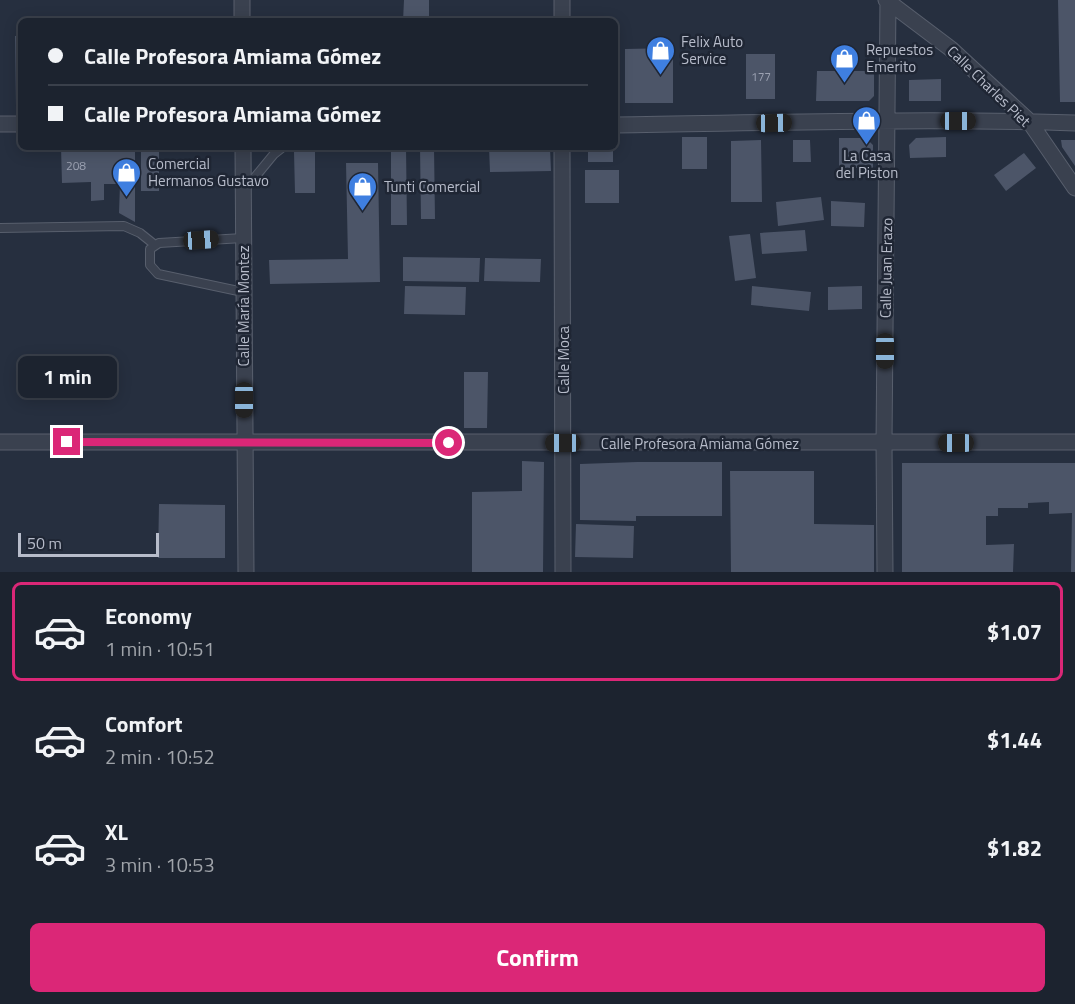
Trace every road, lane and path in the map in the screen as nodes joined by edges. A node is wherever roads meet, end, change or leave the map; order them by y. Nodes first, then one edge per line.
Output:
1 (242, 0) edge
2 (562, 0) edge
3 (888, 0) edge
4 (242, 18) edge
5 (562, 18) edge
6 (1029, 121) junction
7 (888, 122) junction
8 (1075, 123) edge
9 (0, 124) edge
10 (18, 124) edge
11 (618, 125) edge
12 (243, 150) edge
13 (279, 150) edge
14 (562, 150) edge
15 (1075, 189) edge
16 (243, 191) junction
17 (0, 228) edge
18 (243, 238) junction
19 (155, 245) junction
20 (243, 292) junction
21 (0, 442) edge
22 (1075, 442) edge
23 (244, 443) junction
24 (563, 443) junction
25 (884, 443) junction
26 (246, 572) edge
27 (563, 572) edge
28 (885, 572) edge

1 - 4 street
2 - 5 street
3 - 6 street, Calle Charles Piet
3 - 7 street, Calle Juan Erazo
6 - 7 street
6 - 8 street
6 - 15 street, Calle Charles Piet
7 - 11 street
7 - 25 street, Calle Juan Erazo
9 - 10 street
12 - 16 street, Calle María Montez
13 - 16 lane
14 - 24 street, Calle Moca
16 - 18 street, Calle María Montez
17 - 19 lane
18 - 19 lane
18 - 20 street, Calle María Montez
19 - 20 lane
20 - 23 street, Calle María Montez
21 - 23 street, Calle Profesora Amiama Gómez
22 - 25 street, Calle Profesora Amiama Gómez
23 - 24 street, Calle Profesora Amiama Gómez
23 - 26 street, Calle María Montez
24 - 25 street, Calle Profesora Amiama Gómez
24 - 27 street, Calle Moca
25 - 28 street, Calle Juan Erazo

